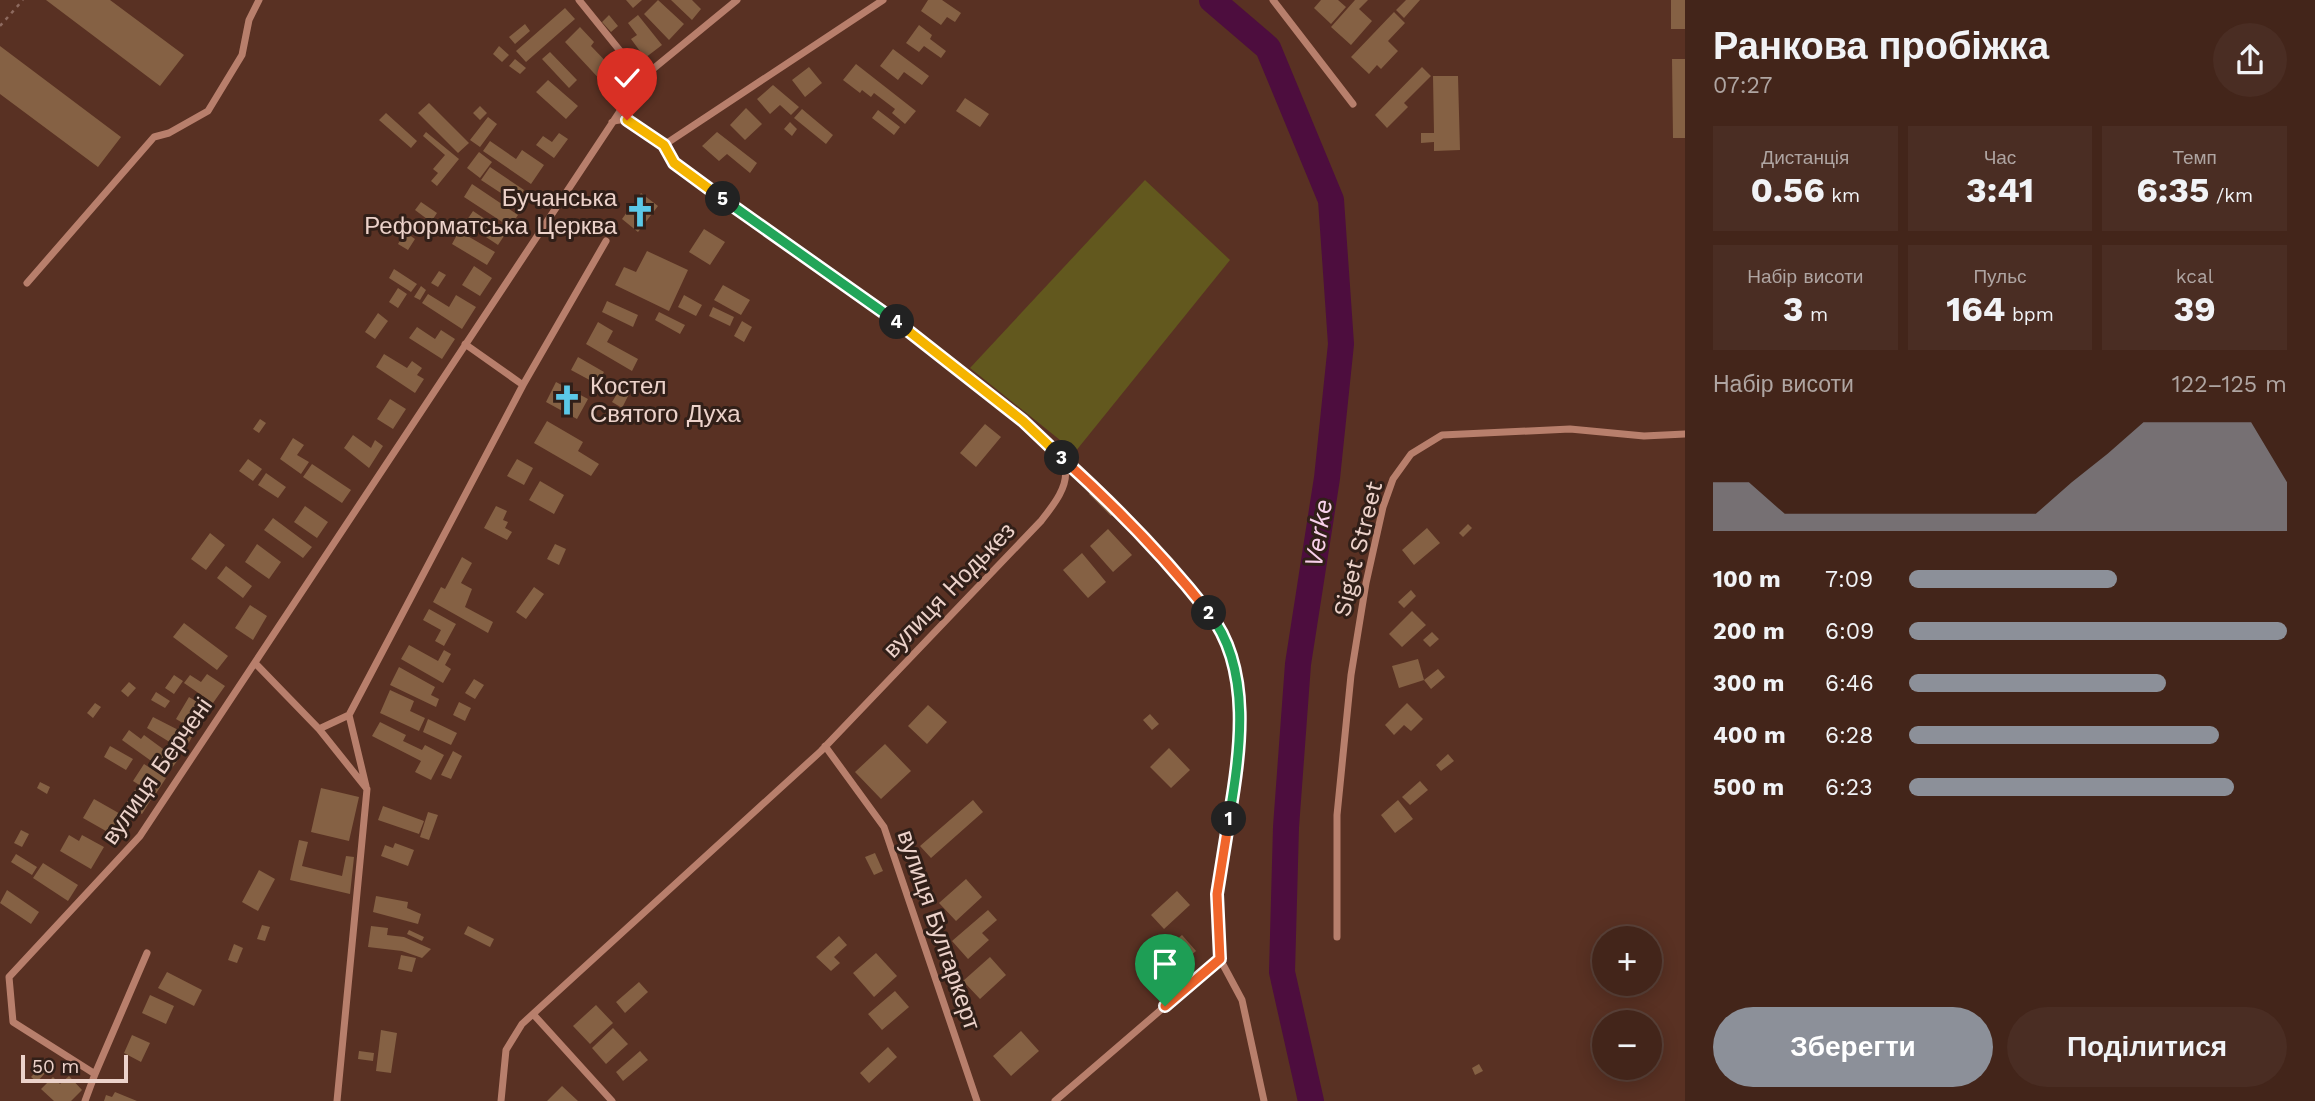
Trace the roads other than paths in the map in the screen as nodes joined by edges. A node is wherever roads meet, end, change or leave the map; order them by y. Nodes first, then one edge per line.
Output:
1 (259, 0) edge
2 (579, 0) edge
3 (737, 0) edge
4 (883, 0) edge
5 (1273, 0) edge
6 (642, 78) junction
7 (1353, 104) dead end
8 (612, 122) junction
9 (664, 145) junction
10 (606, 241) dead end
11 (27, 283) dead end
12 (465, 344) junction
13 (523, 385) junction
14 (1685, 434) edge
15 (1059, 454) junction
16 (255, 663) junction
17 (349, 715) junction
18 (318, 729) junction
19 (825, 746) junction
20 (367, 789) junction
21 (1337, 937) dead end
22 (147, 953) dead end
23 (1220, 959) junction
24 (9, 977) junction
25 (0, 980) edge
26 (533, 1014) junction
27 (95, 1074) junction
28 (85, 1101) edge
29 (337, 1101) edge
30 (501, 1101) edge
31 (612, 1101) edge
32 (977, 1101) edge
33 (1055, 1101) edge
34 (1264, 1101) edge

1 - 11 street
2 - 6 street
3 - 6 street, вулиця Берчені
4 - 9 street
5 - 7 street
6 - 8 street, вулиця Берчені
8 - 9 street
8 - 12 street, вулиця Берчені
9 - 15 street
10 - 13 street
12 - 13 street
12 - 16 street, вулиця Берчені
13 - 17 street
14 - 21 street, Siget Street
15 - 19 street, вулиця Нодькез
15 - 23 street
16 - 18 street
16 - 24 street, вулиця Берчені
17 - 18 street
17 - 20 street
18 - 20 street
19 - 26 street, вулиця Нодькез
19 - 32 street, вулиця Булгаркерт
20 - 29 street
22 - 27 street
23 - 33 street
23 - 34 street
24 - 25 street
24 - 27 street
26 - 30 street, вулиця Нодькез
26 - 31 street
27 - 28 street

